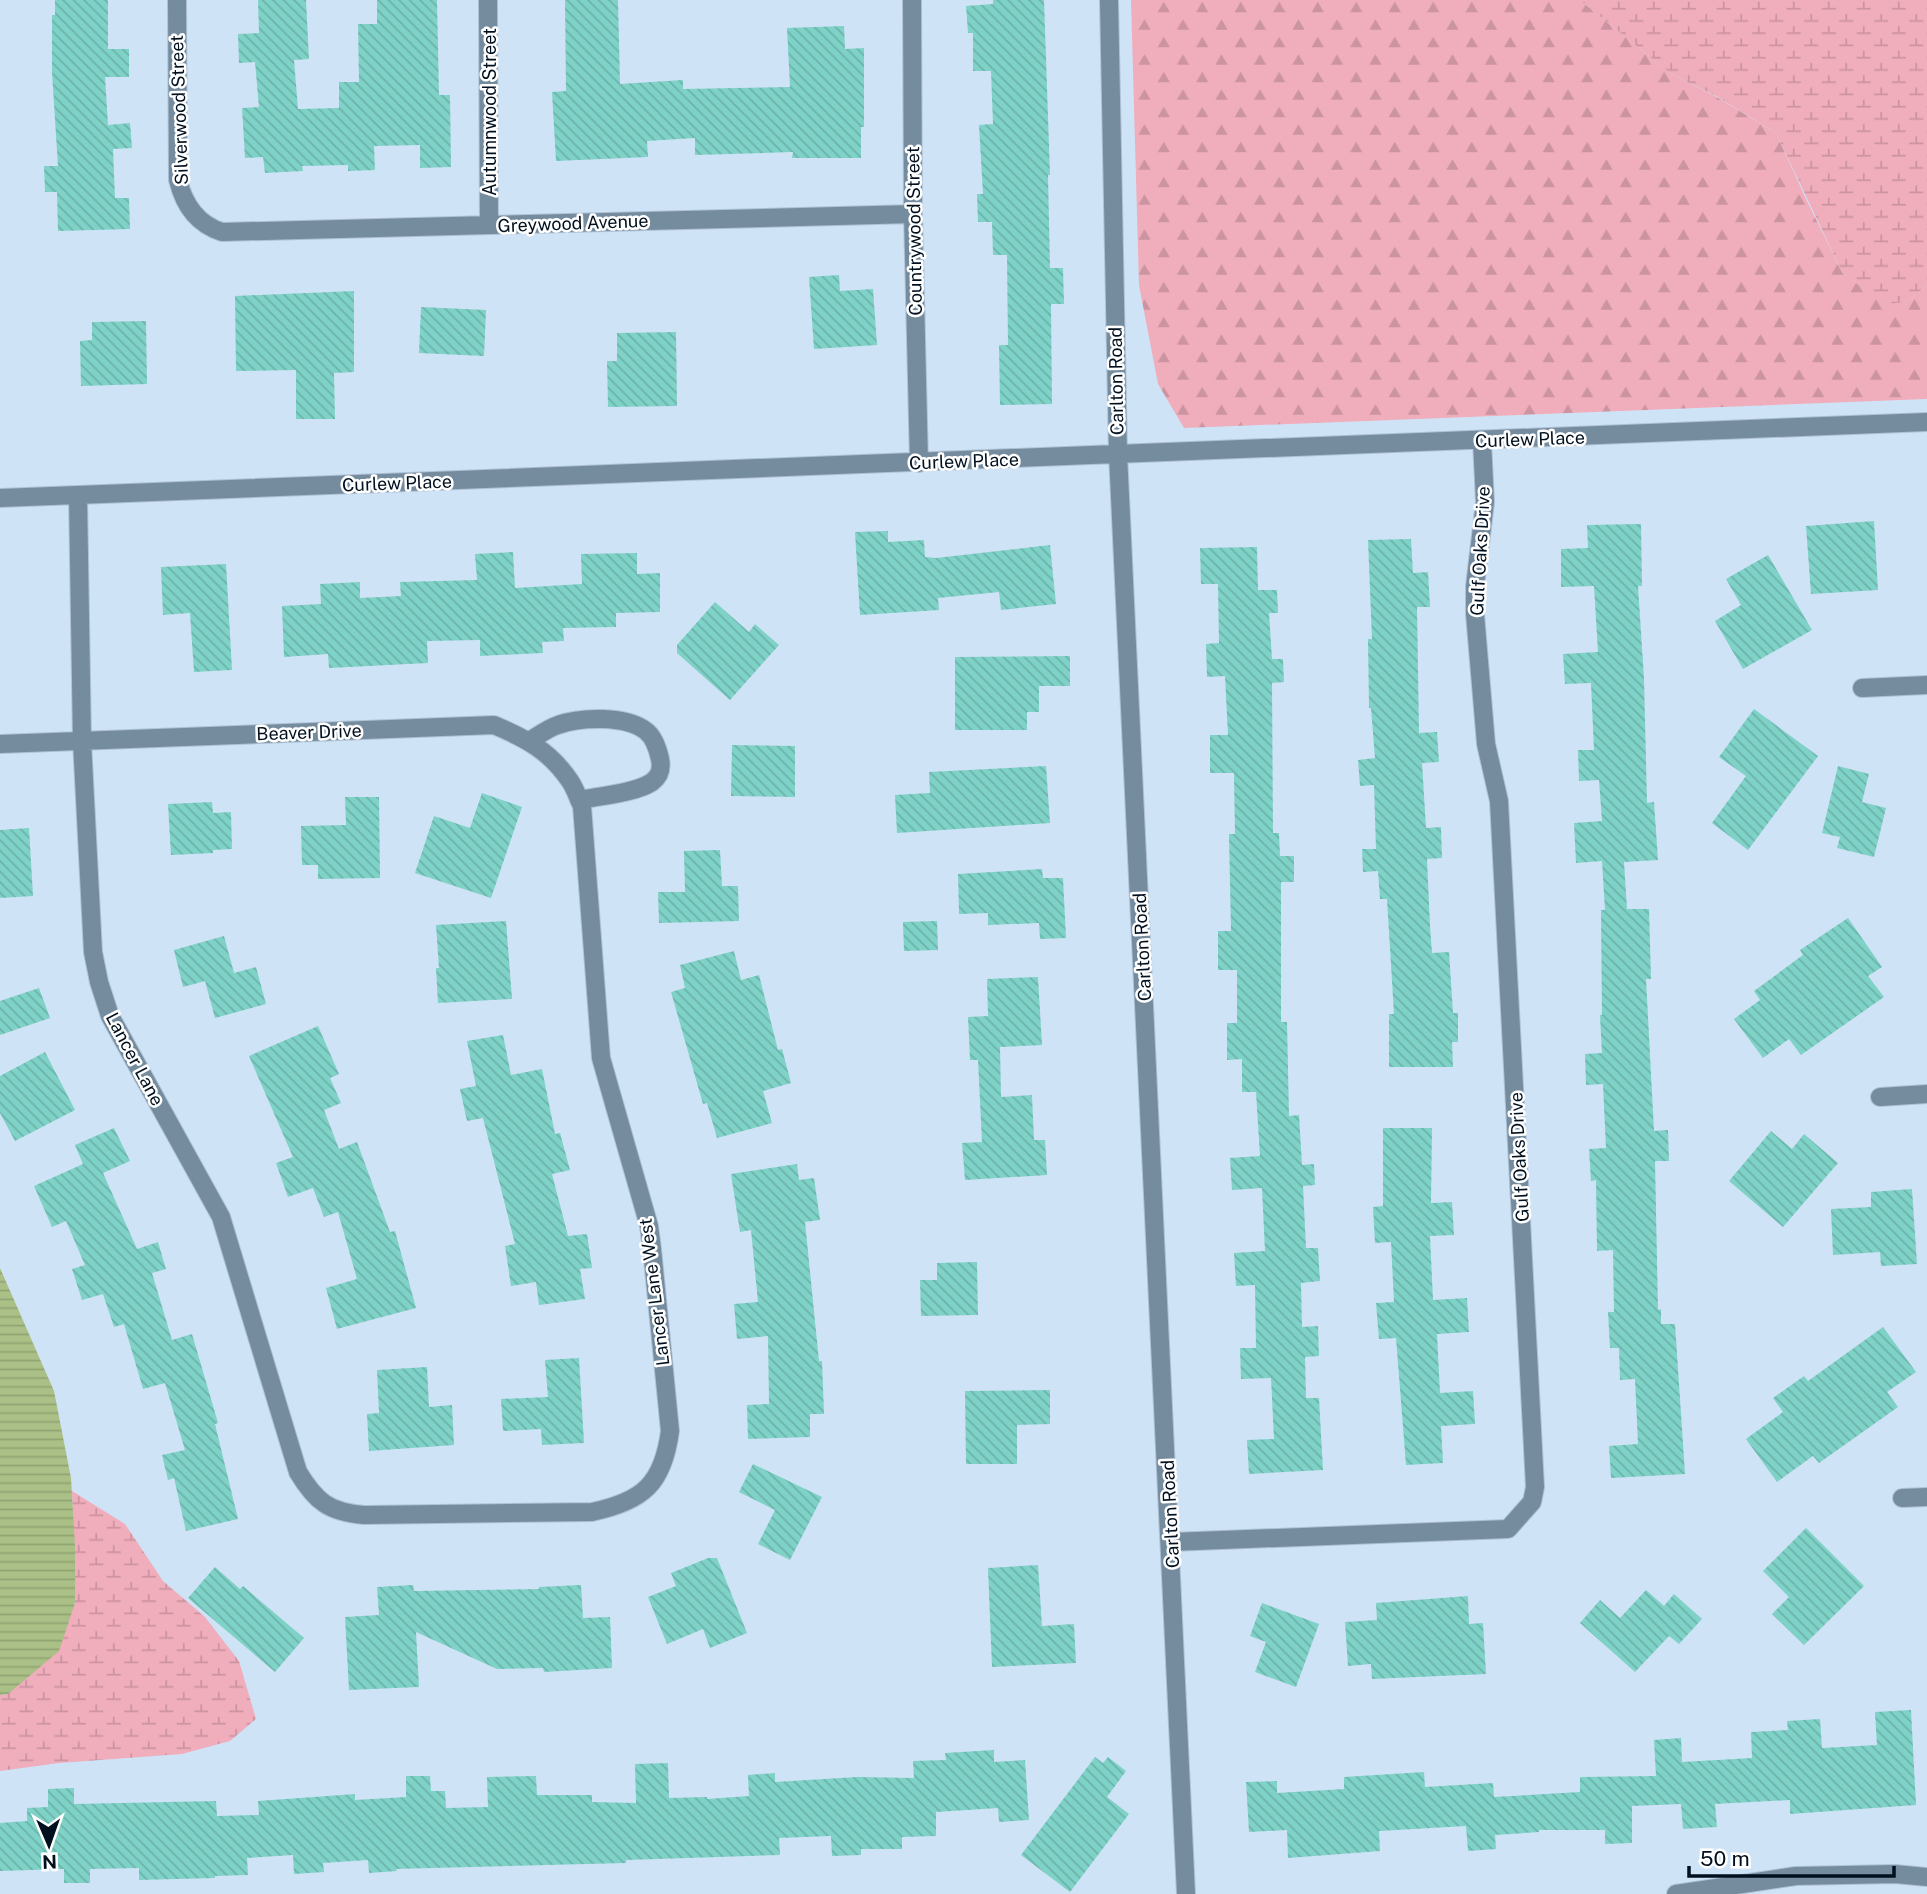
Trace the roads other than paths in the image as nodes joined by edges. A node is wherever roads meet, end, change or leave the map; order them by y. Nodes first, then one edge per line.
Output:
1 (177, 0) edge
2 (488, 0) edge
3 (912, 0) edge
4 (1109, 0) edge
5 (913, 214) junction
6 (489, 225) junction
7 (233, 233) joint
8 (1927, 422) edge
9 (1482, 441) junction
10 (1118, 454) junction
11 (919, 463) junction
12 (78, 496) junction
13 (0, 498) edge
14 (1927, 685) edge
15 (1862, 688) dead end
16 (82, 741) junction
17 (530, 741) junction
18 (0, 744) edge
19 (580, 803) junction
20 (1927, 1094) edge
21 (1880, 1097) dead end
22 (1927, 1497) edge
23 (1902, 1498) dead end
24 (364, 1515) joint
25 (1171, 1542) junction
26 (1927, 1877) edge
27 (1186, 1894) edge
28 (1676, 1894) edge

1 - 7 street, Silverwood Street
2 - 6 street, Autumnwood Street
3 - 5 street, Countrywood Street
4 - 10 street, Carlton Road
5 - 6 street, Greywood Avenue
5 - 11 street, Countrywood Street
6 - 7 street, Greywood Avenue
8 - 9 street, Curlew Place
9 - 10 street, Curlew Place
9 - 25 street, Gulf Oaks Drive
10 - 11 street, Curlew Place
10 - 25 street, Carlton Road
11 - 12 street, Curlew Place
12 - 13 street, Curlew Place
12 - 16 street, Lancer Lane
14 - 15 street
16 - 17 street, Beaver Drive
16 - 18 street, Beaver Drive
16 - 24 street, Lancer Lane
17 - 19 street, Beaver Drive
17 - 19 street
19 - 24 street, Lancer Lane West
20 - 21 street
22 - 23 street
25 - 27 street, Carlton Road
26 - 28 street

